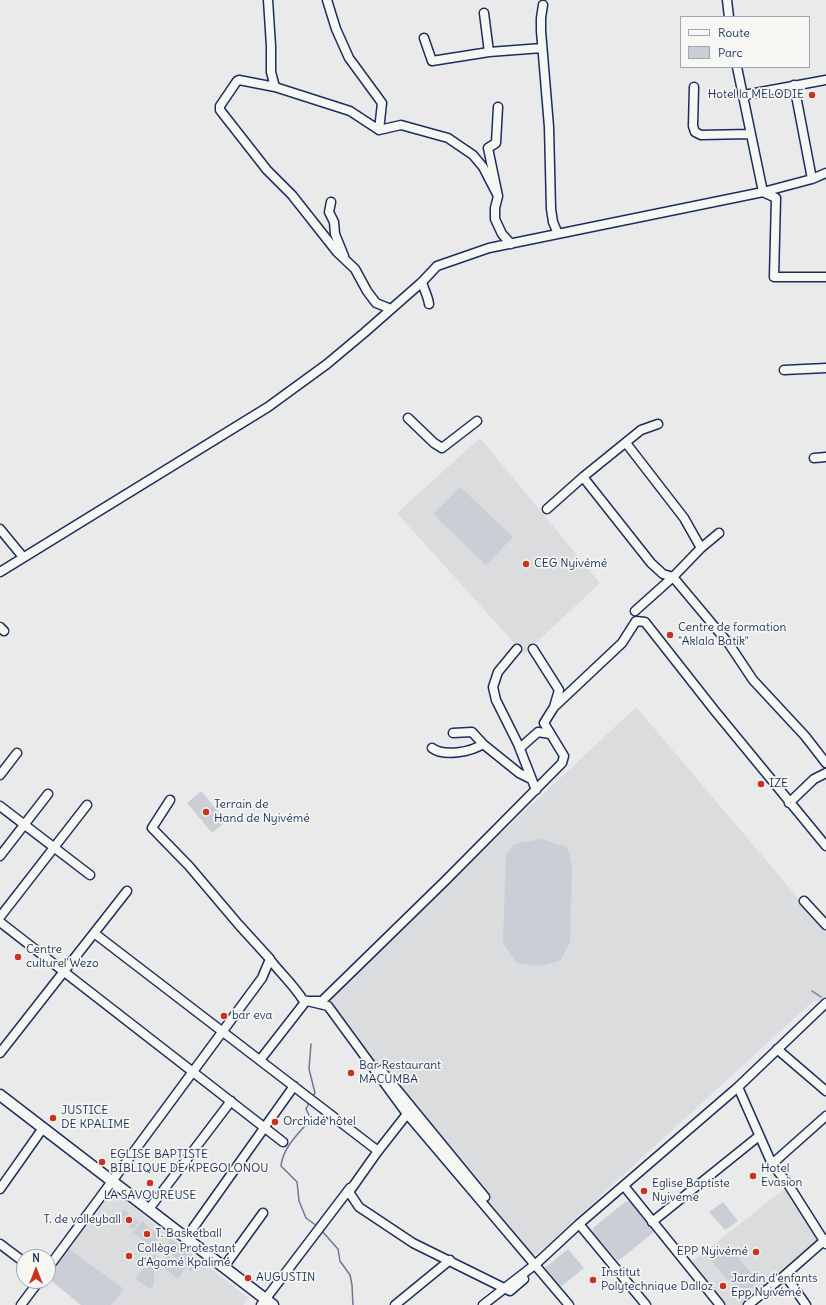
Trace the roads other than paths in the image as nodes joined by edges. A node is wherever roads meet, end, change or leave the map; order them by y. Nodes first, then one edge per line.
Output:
1 (268, 0) edge
2 (327, 0) edge
3 (727, 0) edge
4 (543, 5) dead end
5 (484, 13) dead end
6 (729, 16) edge
7 (424, 38) dead end
8 (542, 48) junction
9 (489, 52) junction
10 (737, 68) edge
11 (826, 80) edge
12 (794, 86) junction
13 (275, 87) junction
14 (694, 87) dead end
15 (744, 95) junction
16 (498, 107) dead end
17 (379, 130) junction
18 (750, 134) junction
19 (826, 173) edge
20 (812, 179) junction
21 (763, 192) junction
22 (498, 196) junction
23 (331, 202) dead end
24 (558, 234) junction
25 (512, 244) junction
26 (346, 260) junction
27 (826, 277) edge
28 (422, 282) junction
29 (429, 304) dead end
30 (391, 309) junction
31 (826, 368) edge
32 (784, 370) dead end
33 (408, 418) dead end
34 (477, 421) dead end
35 (658, 424) dead end
36 (626, 443) junction
37 (826, 457) edge
38 (814, 458) dead end
39 (583, 477) junction
40 (547, 509) dead end
41 (0, 528) edge
42 (719, 534) dead end
43 (701, 548) junction
44 (23, 557) junction
45 (0, 572) edge
46 (673, 577) junction
47 (635, 611) dead end
48 (533, 648) dead end
49 (517, 649) dead end
50 (554, 707) junction
51 (453, 733) dead end
52 (550, 734) junction
53 (483, 744) junction
54 (432, 748) dead end
55 (520, 748) junction
56 (17, 753) dead end
57 (826, 763) edge
58 (826, 773) edge
59 (0, 775) edge
60 (531, 779) junction
61 (536, 790) junction
62 (48, 794) dead end
63 (170, 800) dead end
64 (789, 803) junction
65 (87, 805) dead end
66 (0, 806) edge
67 (24, 825) junction
68 (826, 846) edge
69 (54, 848) junction
70 (0, 856) edge
71 (90, 875) dead end
72 (201, 876) dead end
73 (127, 891) dead end
74 (804, 900) dead end
75 (0, 918) edge
76 (0, 922) edge
77 (826, 925) edge
78 (94, 933) junction
79 (64, 972) junction
80 (322, 1001) junction
81 (826, 1003) edge
82 (223, 1032) junction
83 (777, 1049) junction
84 (0, 1053) edge
85 (260, 1060) junction
86 (193, 1072) junction
87 (294, 1086) junction
88 (738, 1087) junction
89 (826, 1091) edge
90 (0, 1095) edge
91 (230, 1101) junction
92 (412, 1106) junction
93 (407, 1114) junction
94 (826, 1116) edge
95 (43, 1128) junction
96 (264, 1128) junction
97 (759, 1136) junction
98 (283, 1142) dead end
99 (378, 1151) junction
100 (772, 1164) junction
101 (112, 1181) junction
102 (624, 1186) junction
103 (0, 1189) edge
104 (149, 1210) junction
105 (366, 1212) dead end
106 (263, 1213) dead end
107 (652, 1222) junction
108 (579, 1224) junction
109 (186, 1238) junction
110 (825, 1242) edge
111 (0, 1244) edge
112 (16, 1256) edge
113 (56, 1257) edge
114 (450, 1260) junction
115 (537, 1265) junction
116 (224, 1267) junction
117 (785, 1275) junction
118 (32, 1289) edge
119 (503, 1289) junction
120 (266, 1303) edge
121 (21, 1305) edge
122 (395, 1305) edge
123 (483, 1305) edge
124 (570, 1305) edge
125 (646, 1305) edge
126 (720, 1305) edge
127 (748, 1305) edge
128 (806, 1305) edge

1 - 13 street
2 - 17 street
3 - 6 street
4 - 8 street
5 - 9 street
7 - 9 street
8 - 9 street
8 - 24 street
10 - 15 street
11 - 12 street
12 - 15 street
12 - 20 street
13 - 17 street
13 - 26 street
14 - 18 street
15 - 18 street
16 - 22 street
17 - 22 street
18 - 21 street
19 - 20 street
20 - 21 street
21 - 24 street
21 - 27 street
22 - 25 street
23 - 26 street
24 - 25 street
25 - 28 street
26 - 30 street
28 - 29 street
28 - 30 street
30 - 44 street
31 - 32 street
33 - 34 street
35 - 36 street
36 - 39 street
36 - 43 street
37 - 38 street
39 - 40 street
39 - 46 street
41 - 44 street
42 - 43 street
43 - 46 street
44 - 45 street
46 - 47 street
46 - 57 street
48 - 50 street
49 - 55 street
50 - 52 street
50 - 64 street
51 - 53 street
52 - 55 street
52 - 61 street
53 - 54 street
53 - 60 street
55 - 60 street
56 - 59 street
58 - 64 street
60 - 61 street
61 - 80 street
62 - 67 street
63 - 82 street
64 - 68 street
65 - 69 street
66 - 67 street
67 - 69 street
67 - 70 street
69 - 71 street
69 - 75 street
72 - 93 street
73 - 78 street
74 - 77 street
76 - 79 street
78 - 79 street
78 - 82 street
79 - 84 street
79 - 86 street
80 - 85 street
80 - 92 street
81 - 83 street
82 - 85 street
82 - 86 street
83 - 88 street
83 - 89 street
85 - 87 street
86 - 91 street
86 - 101 street
87 - 96 street
87 - 99 street
88 - 97 street
88 - 102 street
90 - 95 main road
91 - 96 street
91 - 104 street
92 - 99 street
92 - 115 street
93 - 99 street
93 - 115 street
94 - 100 street
95 - 101 main road
95 - 103 street
96 - 98 street
96 - 109 street
97 - 100 street
97 - 107 street
99 - 115 street
99 - 120 street
100 - 110 street
101 - 104 main road
101 - 113 street
102 - 107 street
102 - 108 street
104 - 109 main road
105 - 114 street
106 - 116 street
107 - 126 street
108 - 115 street
108 - 125 street
109 - 116 main road
110 - 117 street
111 - 112 street
114 - 119 street
114 - 122 street
115 - 119 street
115 - 124 street
116 - 120 main road
117 - 127 street
117 - 128 street
118 - 121 street
119 - 123 street

